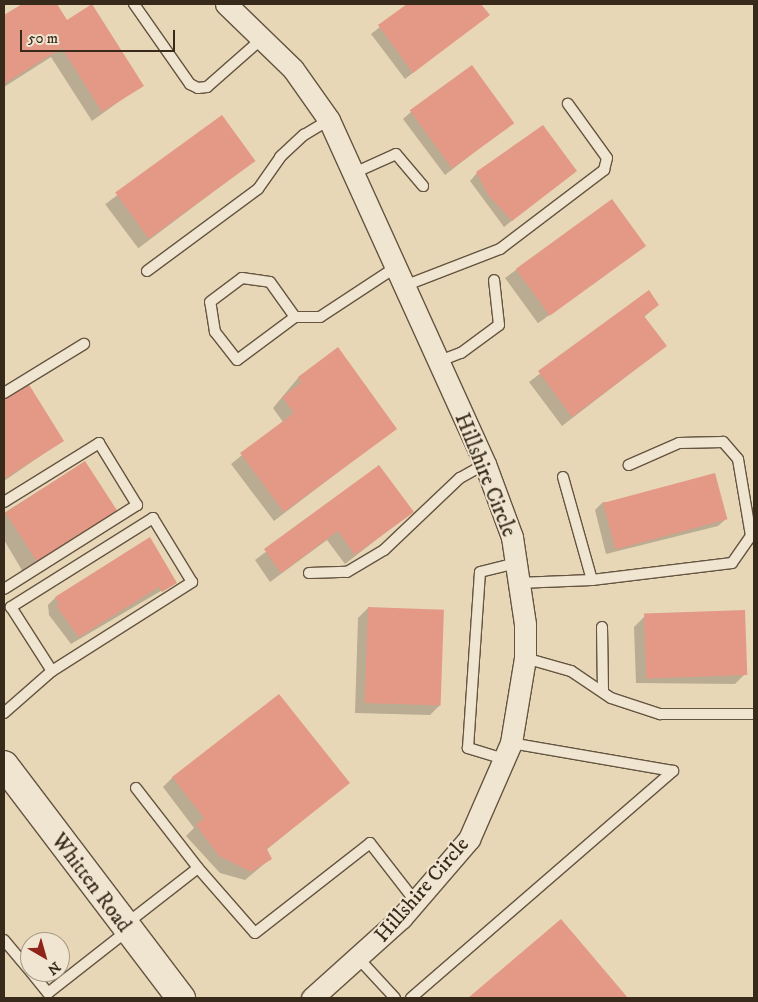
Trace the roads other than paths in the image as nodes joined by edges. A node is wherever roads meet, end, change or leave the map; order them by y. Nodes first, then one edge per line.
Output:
1 (134, 4) edge
2 (226, 4) edge
3 (264, 37) junction
4 (568, 104) dead end
5 (330, 120) junction
6 (354, 173) junction
7 (422, 186) dead end
8 (147, 271) dead end
9 (400, 277) junction
10 (494, 280) dead end
11 (295, 317) junction
12 (84, 344) dead end
13 (437, 362) junction
14 (4, 393) edge
15 (486, 464) junction
16 (629, 465) dead end
17 (563, 477) dead end
18 (4, 502) edge
19 (309, 573) dead end
20 (517, 573) junction
21 (592, 580) junction
22 (4, 589) edge
23 (602, 628) dead end
24 (525, 658) junction
25 (52, 671) junction
26 (603, 692) junction
27 (4, 713) edge
28 (754, 714) edge
29 (507, 751) junction
30 (4, 765) edge
31 (136, 788) dead end
32 (198, 868) junction
33 (416, 901) junction
34 (125, 929) junction
35 (4, 940) edge
36 (360, 958) junction
37 (20, 960) edge
38 (38, 982) edge
39 (49, 996) edge
40 (181, 998) edge
41 (312, 998) edge
42 (395, 998) edge
43 (411, 998) edge

1 - 3 lane
2 - 3 street, Hillshire Circle
3 - 5 street, Hillshire Circle
4 - 9 lane
5 - 6 street, Hillshire Circle
5 - 8 lane
6 - 7 lane
6 - 9 street, Hillshire Circle
9 - 11 lane
9 - 13 street, Hillshire Circle
10 - 13 lane
11 - 11 lane
12 - 14 lane
13 - 15 street, Hillshire Circle
15 - 19 lane
15 - 20 street, Hillshire Circle
16 - 21 lane
17 - 21 lane
18 - 22 lane
20 - 21 lane
20 - 24 street, Hillshire Circle
20 - 29 lane
23 - 26 lane
24 - 26 lane
24 - 29 street, Hillshire Circle
25 - 25 lane
25 - 27 lane
26 - 28 lane
29 - 33 street, Hillshire Circle
29 - 43 lane
30 - 34 main road, Whitten Road
31 - 32 lane
32 - 33 lane
32 - 34 lane
33 - 36 street, Hillshire Circle
34 - 39 lane
34 - 40 main road, Whitten Road
35 - 37 lane
36 - 41 street, Hillshire Circle
36 - 42 lane
38 - 39 lane

